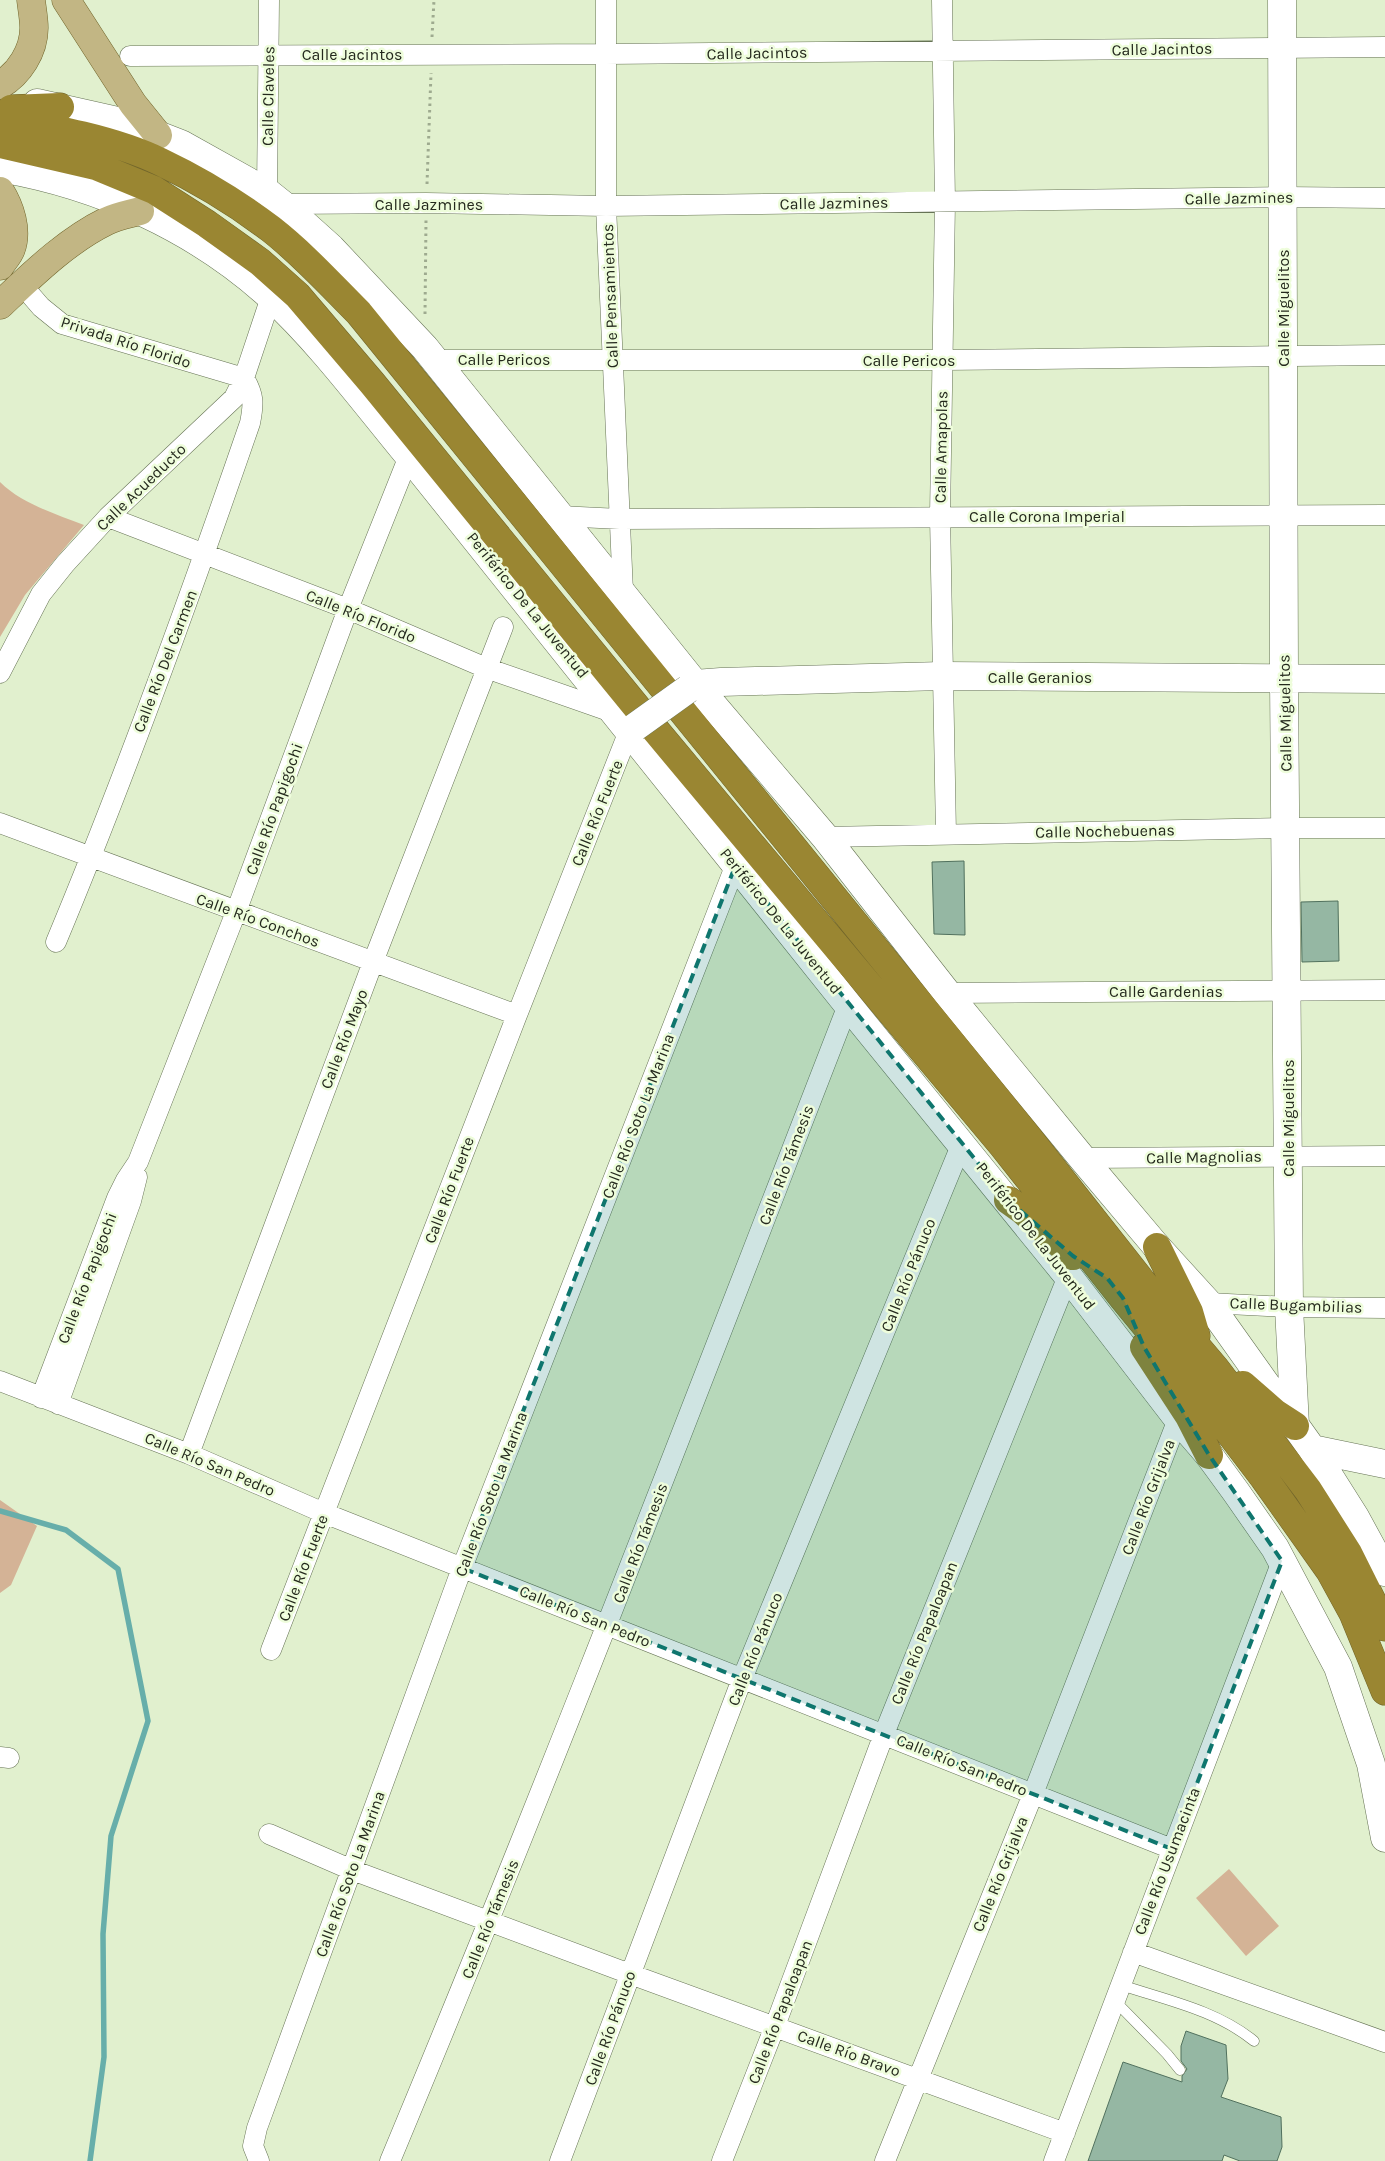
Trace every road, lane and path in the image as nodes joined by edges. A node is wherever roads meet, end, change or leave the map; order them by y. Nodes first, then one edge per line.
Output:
1 (31, 0) edge
2 (66, 0) edge
3 (269, 0) edge
4 (434, 0) edge
5 (606, 0) edge
6 (942, 0) edge
7 (1282, 0) edge
8 (1385, 47) edge
9 (1282, 48) junction
10 (944, 51) junction
11 (269, 54) junction
12 (431, 54) junction
13 (607, 54) junction
14 (130, 56) dead end
15 (0, 85) edge
16 (0, 95) edge
17 (60, 107) junction
18 (0, 110) edge
19 (0, 119) edge
20 (158, 135) junction
21 (0, 144) edge
22 (0, 168) edge
23 (0, 191) edge
24 (1283, 197) junction
25 (274, 198) junction
26 (1385, 198) edge
27 (945, 202) junction
28 (426, 203) junction
29 (606, 206) junction
30 (140, 210) junction
31 (0, 266) edge
32 (22, 285) junction
33 (271, 297) junction
34 (0, 305) edge
35 (429, 354) junction
36 (1385, 355) edge
37 (1283, 356) junction
38 (613, 360) junction
39 (943, 360) junction
40 (244, 378) junction
41 (409, 456) junction
42 (1284, 515) junction
43 (1385, 515) edge
44 (559, 516) junction
45 (940, 516) junction
46 (108, 517) junction
47 (620, 519) junction
48 (204, 555) junction
49 (623, 592) junction
50 (348, 609) junction
51 (503, 627) dead end
52 (486, 668) junction
53 (0, 673) edge
54 (942, 676) junction
55 (1284, 679) junction
56 (1385, 679) edge
57 (692, 686) junction
58 (626, 724) junction
59 (0, 824) edge
60 (1286, 828) junction
61 (1385, 828) edge
62 (946, 834) junction
63 (825, 838) junction
64 (91, 857) junction
65 (736, 864) junction
66 (236, 912) junction
67 (56, 942) dead end
68 (373, 962) junction
69 (1287, 990) junction
70 (1385, 990) edge
71 (947, 993) junction
72 (848, 1005) junction
73 (517, 1015) junction
74 (962, 1143) junction
75 (1288, 1156) junction
76 (1385, 1156) edge
77 (1082, 1158) junction
78 (1008, 1200) junction
79 (1157, 1247) junction
80 (1068, 1276) junction
81 (1115, 1288) junction
82 (1208, 1302) junction
83 (1290, 1306) junction
84 (1385, 1308) edge
85 (1198, 1347) junction
86 (1215, 1368) junction
87 (0, 1382) edge
88 (50, 1401) junction
89 (1178, 1419) junction
90 (1295, 1426) junction
91 (1312, 1449) junction
92 (189, 1454) junction
93 (1209, 1454) junction
94 (1385, 1464) edge
95 (324, 1513) junction
96 (1282, 1561) junction
97 (1382, 1562) edge
98 (462, 1568) junction
99 (608, 1625) junction
100 (1385, 1626) edge
101 (270, 1650) dead end
102 (742, 1678) junction
103 (1385, 1691) edge
104 (884, 1734) junction
105 (1033, 1794) junction
106 (269, 1834) dead end
107 (1385, 1838) edge
108 (1172, 1849) junction
109 (352, 1870) junction
110 (490, 1921) junction
111 (1133, 1952) junction
112 (630, 1974) junction
113 (1118, 1993) junction
114 (775, 2026) junction
115 (1254, 2041) dead end
116 (1385, 2042) edge
117 (1180, 2070) dead end
118 (917, 2078) junction
119 (1065, 2133) junction
120 (259, 2161) edge
121 (390, 2161) edge
122 (560, 2161) edge
123 (722, 2161) edge
124 (885, 2161) edge
125 (1054, 2161) edge

1 - 15 main road
2 - 20 main road
3 - 11 street, Calle Claveles
4 - 12 path
5 - 13 street, Calle Pensamientos
6 - 10 street, Calle Amapolas
7 - 9 main road, Calle Miguelitos
8 - 9 street, Calle Jacintos
9 - 10 street, Calle Jacintos
9 - 24 main road, Calle Miguelitos
10 - 13 street, Calle Jacintos
10 - 27 street, Calle Amapolas
11 - 12 street, Calle Jacintos
11 - 14 street, Calle Jacintos
11 - 25 street, Calle Claveles
12 - 13 street, Calle Jacintos
12 - 28 path
13 - 29 street, Calle Pensamientos
16 - 17 main road
17 - 18 highway
17 - 20 main road
19 - 85 highway
20 - 25 main road
21 - 81 highway, Periférico De La Juventud
22 - 30 main road, Periférico De La Juventud
23 - 31 main road
24 - 26 street, Calle Jazmines
24 - 27 street, Calle Jazmines
24 - 37 main road, Calle Miguelitos
25 - 28 street, Calle Jazmines
25 - 35 main road
27 - 29 street, Calle Jazmines
27 - 39 street, Calle Amapolas
28 - 29 street, Calle Jazmines
28 - 35 path
29 - 38 street, Calle Pensamientos
30 - 32 main road
30 - 33 main road, Periférico De La Juventud
32 - 34 main road
32 - 40 street, Privada Río Florido
33 - 40 street, Calle Acueducto
33 - 41 main road, Periférico De La Juventud
35 - 38 street, Calle Pericos
35 - 44 main road
36 - 37 street, Calle Pericos
37 - 39 street, Calle Pericos
37 - 42 main road, Calle Miguelitos
38 - 39 street, Calle Pericos
38 - 47 street, Calle Pensamientos
39 - 45 street, Calle Amapolas
40 - 46 street, Calle Acueducto
40 - 48 street, Calle Río Del Carmen
41 - 50 street, Calle Río Papigochi
41 - 58 main road, Periférico De La Juventud
42 - 43 street, Calle Corona Imperial
42 - 45 street, Calle Corona Imperial
42 - 55 main road, Calle Miguelitos
44 - 47 street, Calle Corona Imperial
44 - 49 main road
45 - 47 street, Calle Corona Imperial
45 - 54 street, Calle Amapolas
46 - 48 street, Calle Río Florido
46 - 53 street, Calle Acueducto
47 - 49 street, Calle Pensamientos
48 - 50 street, Calle Río Florido
48 - 64 street, Calle Río Del Carmen
49 - 57 main road
50 - 52 street, Calle Río Florido
50 - 66 street, Calle Río Papigochi
51 - 52 street, Calle Río Mayo
52 - 58 street, Calle Río Florido
52 - 68 street, Calle Río Mayo
54 - 55 main road, Calle Geranios
54 - 57 main road, Calle Geranios
54 - 62 street, Calle Amapolas
55 - 56 main road, Calle Geranios
55 - 60 main road, Calle Miguelitos
57 - 58 main road, bridge
57 - 63 main road
58 - 65 main road, Periférico De La Juventud
58 - 73 street, Calle Río Fuerte
59 - 64 street, Calle Río Conchos
60 - 61 street, Calle Nochebuenas
60 - 62 street, Calle Nochebuenas
60 - 69 main road, Calle Miguelitos
62 - 63 street, Calle Nochebuenas
63 - 71 main road
64 - 66 street, Calle Río Conchos
64 - 67 street, Calle Río Del Carmen
65 - 72 main road, Periférico De La Juventud
65 - 98 street, Calle Río Soto La Marina
66 - 68 street, Calle Río Conchos
66 - 88 street, Calle Río Papigochi
68 - 73 street, Calle Río Conchos
68 - 92 street, Calle Río Mayo
69 - 70 street, Calle Gardenias
69 - 71 street, Calle Gardenias
69 - 75 main road, Calle Miguelitos
71 - 77 main road
72 - 74 main road, Periférico De La Juventud
72 - 99 street, Calle Río Támesis
73 - 95 street, Calle Río Fuerte
74 - 78 main road, Periférico De La Juventud
74 - 102 street, Calle Río Pánuco
75 - 76 street, Calle Magnolias
75 - 77 street, Calle Magnolias
75 - 83 main road, Calle Miguelitos
77 - 79 main road
78 - 80 main road, Periférico De La Juventud
78 - 81 highway
79 - 82 main road
79 - 85 highway
80 - 89 main road, Periférico De La Juventud
80 - 104 street, Calle Río Papaloapan
81 - 93 highway
81 - 103 highway, Periférico De La Juventud
82 - 83 street, Calle Bugambilias
82 - 90 main road
83 - 84 street, Calle Bugambilias
83 - 90 main road, Calle Miguelitos
85 - 86 highway
86 - 90 highway
86 - 100 highway
87 - 88 street, Calle Río San Pedro
88 - 92 street, Calle Río San Pedro
89 - 93 main road, Periférico De La Juventud
89 - 105 street, Calle Río Grijalva
90 - 91 main road
91 - 94 main road
91 - 97 main road
92 - 95 street, Calle Río San Pedro
93 - 96 main road, Periférico De La Juventud
95 - 98 street, Calle Río San Pedro
95 - 101 street, Calle Río Fuerte
96 - 107 main road, Periférico De La Juventud
96 - 108 street, Calle Río Usumacinta
98 - 99 street, Calle Río San Pedro
98 - 109 street, Calle Río Soto La Marina
99 - 102 street, Calle Río San Pedro
99 - 110 street, Calle Río Támesis
102 - 104 street, Calle Río San Pedro
102 - 112 street, Calle Río Pánuco
104 - 105 street, Calle Río San Pedro
104 - 114 street, Calle Río Papaloapan
105 - 108 street, Calle Río San Pedro
105 - 118 street, Calle Río Grijalva
106 - 109 street, Calle Río Bravo
108 - 111 street, Calle Río Usumacinta
109 - 110 street, Calle Río Bravo
109 - 120 street, Calle Río Soto La Marina
110 - 112 street, Calle Río Bravo
110 - 121 street, Calle Río Támesis
111 - 113 street, Calle Río Usumacinta
111 - 116 street
112 - 114 street, Calle Río Bravo
112 - 122 street, Calle Río Pánuco
113 - 115 lane
113 - 117 lane
113 - 119 street, Calle Río Usumacinta
114 - 118 street, Calle Río Bravo
114 - 123 street, Calle Río Papaloapan
118 - 119 street, Calle Río Bravo
118 - 124 street, Calle Río Grijalva
119 - 125 street, Calle Río Usumacinta

